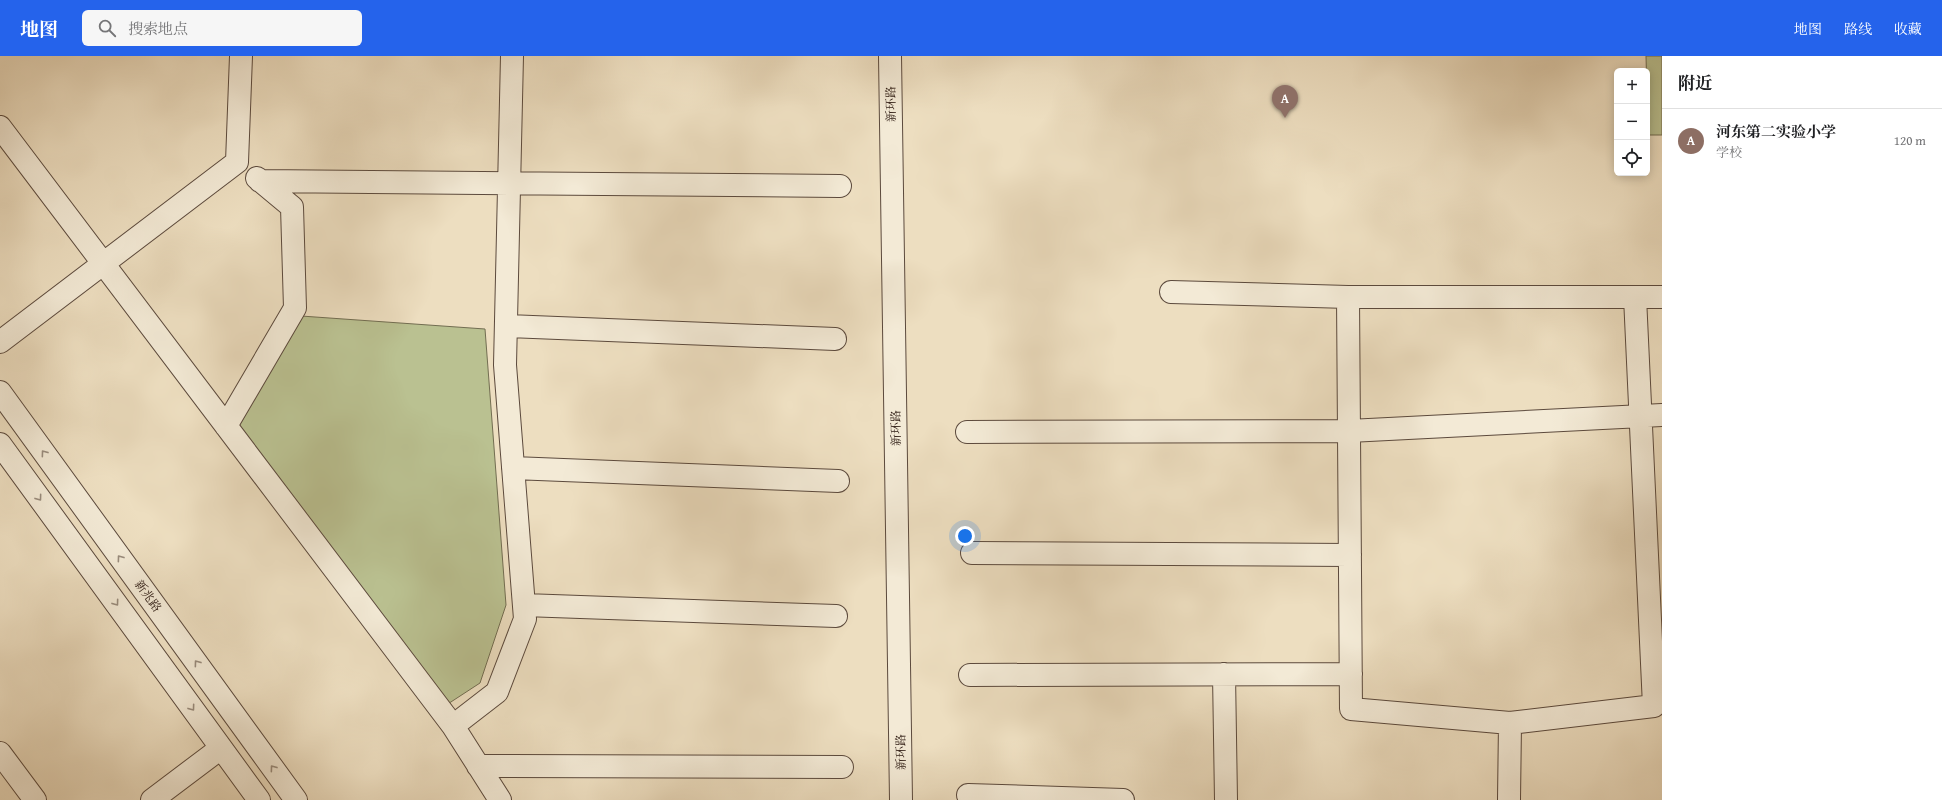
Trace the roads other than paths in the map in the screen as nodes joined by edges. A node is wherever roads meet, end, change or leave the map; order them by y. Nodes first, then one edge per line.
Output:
1 (241, 56) edge
2 (512, 56) edge
3 (890, 56) edge
4 (0, 127) edge
5 (237, 162) junction
6 (260, 181) junction
7 (509, 183) junction
8 (840, 186) dead end
9 (104, 264) junction
10 (1171, 292) dead end
11 (1348, 297) junction
12 (1635, 297) junction
13 (1662, 297) edge
14 (506, 326) junction
15 (835, 339) dead end
16 (0, 342) edge
17 (0, 392) edge
18 (1641, 415) junction
19 (1662, 415) edge
20 (226, 426) junction
21 (1349, 431) junction
22 (967, 432) dead end
23 (0, 444) edge
24 (513, 468) junction
25 (838, 481) dead end
26 (1654, 541) edge
27 (972, 554) dead end
28 (1350, 555) junction
29 (524, 605) junction
30 (836, 616) dead end
31 (1657, 664) edge
32 (1224, 674) junction
33 (1351, 674) junction
34 (970, 675) dead end
35 (1510, 723) junction
36 (453, 726) junction
37 (221, 748) junction
38 (0, 753) edge
39 (478, 766) junction
40 (842, 767) dead end
41 (968, 795) dead end
42 (35, 800) edge
43 (152, 800) edge
44 (260, 800) edge
45 (296, 800) edge
46 (500, 800) edge
47 (901, 800) edge
48 (1123, 800) edge
49 (1226, 800) edge
50 (1509, 800) edge

1 - 5 street
2 - 7 street
3 - 47 street, 新环路
4 - 9 street
5 - 6 street
5 - 9 street
6 - 7 street
6 - 20 street
7 - 8 street
7 - 14 street
9 - 16 street
9 - 20 street
10 - 11 street
11 - 12 street
11 - 21 street
12 - 13 street
12 - 18 street
14 - 15 street
14 - 24 street
45 -> 17 street, 新兆路
18 - 19 street
18 - 21 street
18 - 26 street
20 - 36 street
21 - 22 street
21 - 28 street
23 -> 37 street
24 - 25 street
24 - 29 street
26 - 31 street
27 - 28 street
28 - 33 street
29 - 30 street
29 - 36 street
31 - 35 street
32 - 33 street
32 - 34 street
32 - 49 street
33 - 35 street
35 - 50 street
36 - 39 street
37 - 43 street
37 - 44 street
38 - 42 street
39 - 40 street
39 - 46 street
41 - 48 street

